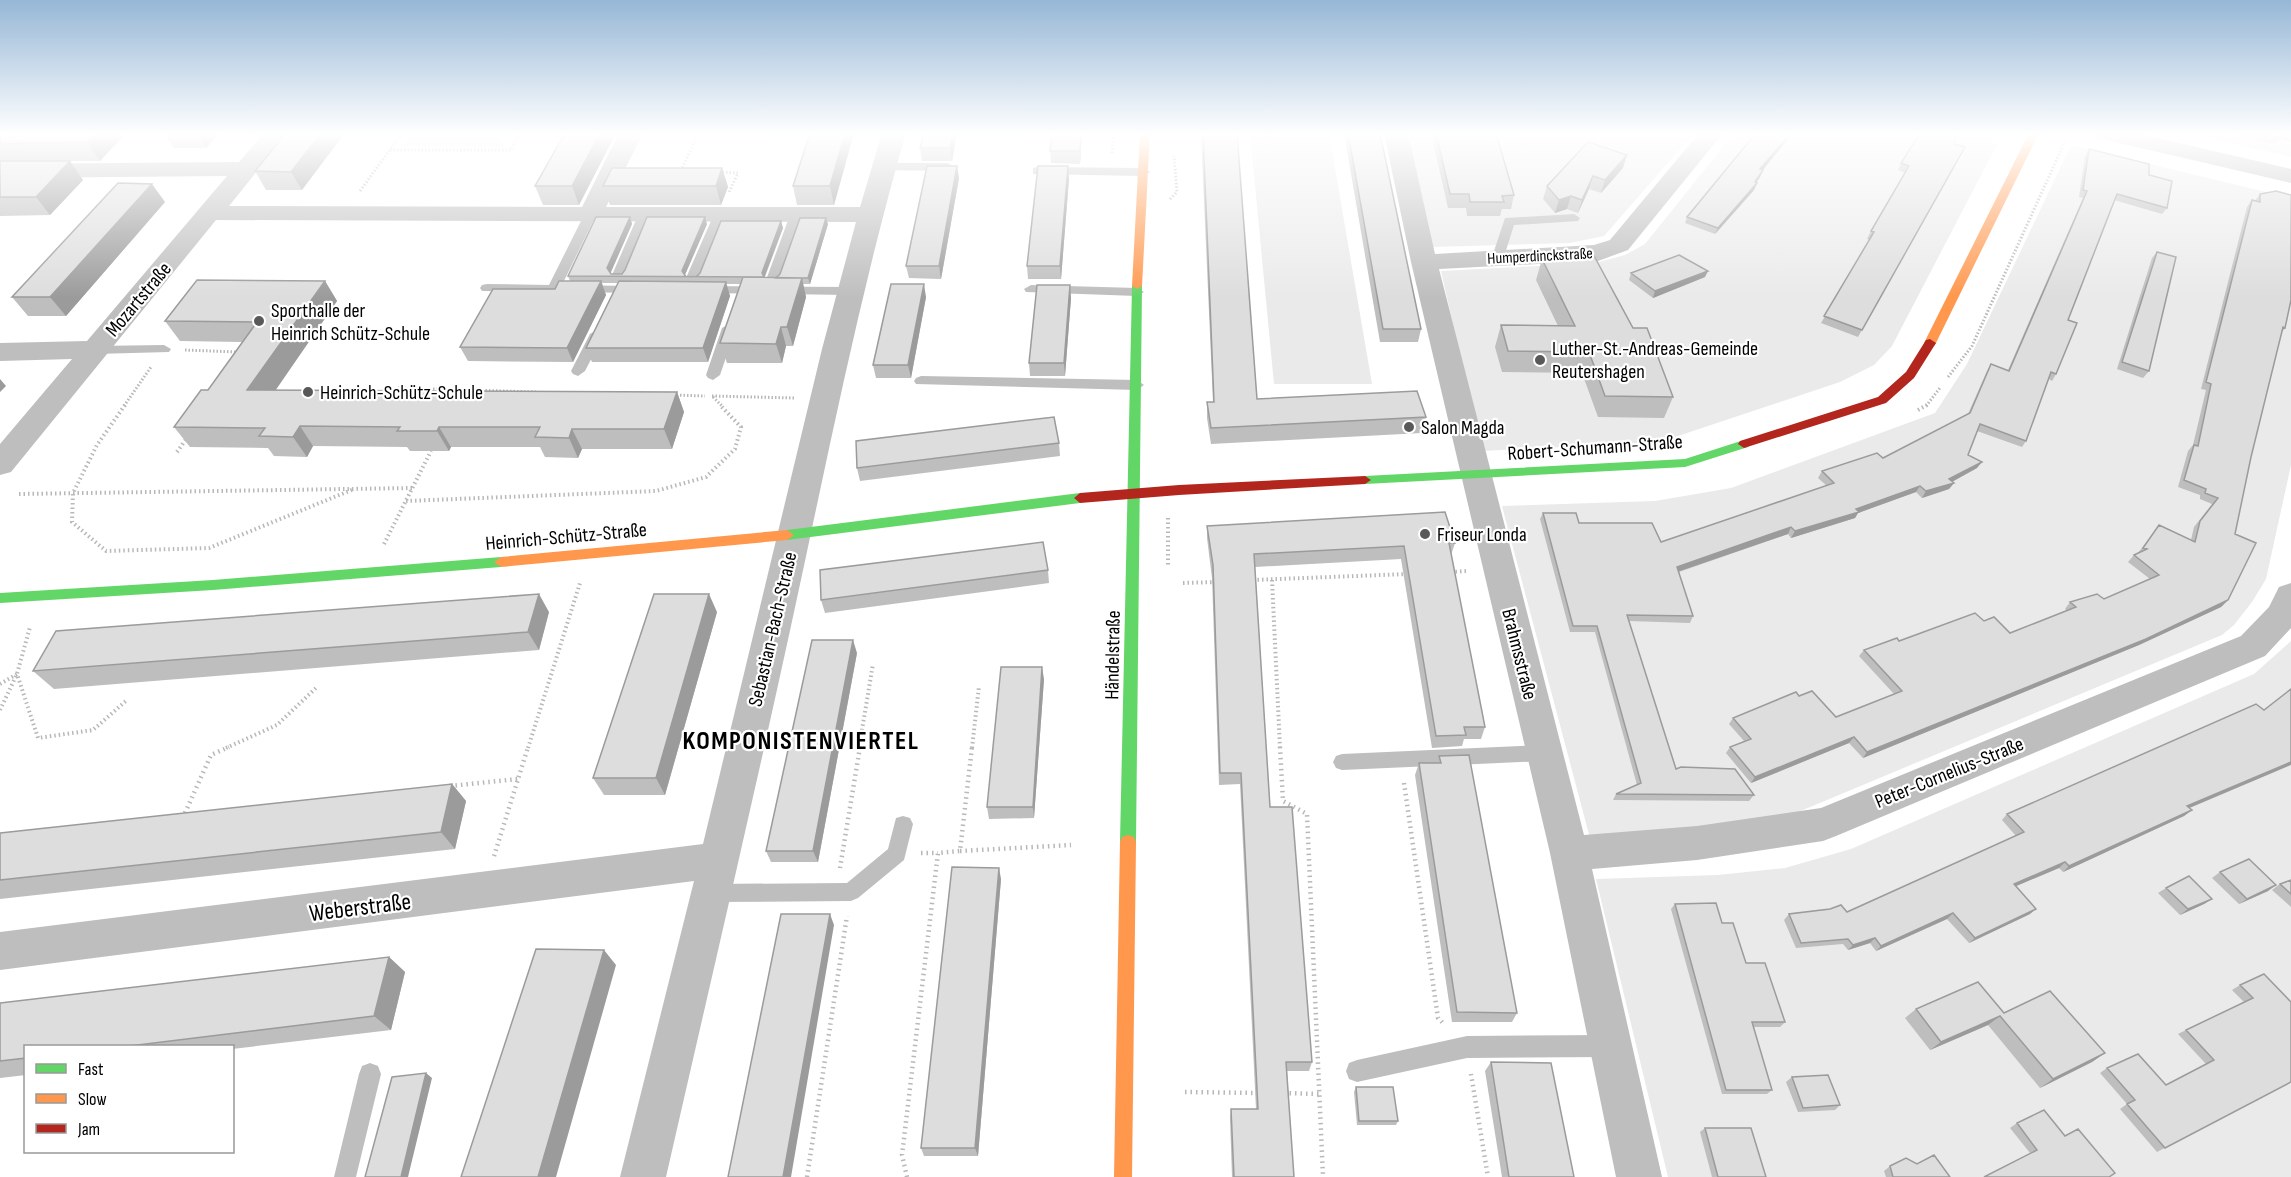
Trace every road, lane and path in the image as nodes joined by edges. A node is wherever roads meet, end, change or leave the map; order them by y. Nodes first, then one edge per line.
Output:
1 (231, 188) edge
2 (363, 188) edge
3 (604, 188) edge
4 (731, 188) edge
5 (878, 188) edge
6 (1143, 188) edge
7 (1178, 188) edge
8 (1408, 188) edge
9 (1666, 188) edge
10 (2007, 188) edge
11 (2044, 188) edge
12 (1178, 192) dead end
13 (210, 213) junction
14 (345, 213) junction
15 (591, 213) junction
16 (645, 213) junction
17 (720, 214) junction
18 (796, 214) junction
19 (870, 215) junction
20 (1574, 218) dead end
21 (1498, 257) junction
22 (1424, 262) junction
23 (773, 280) edge
24 (487, 288) dead end
25 (617, 288) junction
26 (553, 289) junction
27 (652, 290) edge
28 (1031, 290) dead end
29 (850, 291) junction
30 (1137, 291) junction
31 (738, 301) junction
32 (603, 320) edge
33 (164, 349) junction
34 (95, 350) junction
35 (0, 352) edge
36 (248, 353) edge
37 (578, 372) dead end
38 (713, 375) dead end
39 (921, 381) dead end
40 (1137, 385) junction
41 (398, 388) edge
42 (538, 392) edge
43 (666, 395) edge
44 (713, 396) junction
45 (825, 398) junction
46 (1914, 411) dead end
47 (190, 434) edge
48 (431, 451) edge
49 (177, 452) edge
50 (0, 464) edge
51 (1476, 475) junction
52 (412, 488) junction
53 (354, 489) junction
54 (73, 493) junction
55 (19, 494) dead end
56 (1134, 494) junction
57 (406, 501) junction
58 (793, 534) junction
59 (1499, 570) junction
60 (1439, 572) edge
61 (368, 573) junction
62 (1415, 573) edge
63 (1272, 579) junction
64 (1250, 580) edge
65 (581, 581) dead end
66 (1228, 581) edge
67 (1183, 583) dead end
68 (2291, 596) edge
69 (0, 598) edge
70 (30, 627) dead end
71 (873, 664) dead end
72 (17, 674) junction
73 (0, 684) edge
74 (318, 686) dead end
75 (979, 686) dead end
76 (127, 700) dead end
77 (0, 710) edge
78 (1544, 753) junction
79 (1401, 758) junction
80 (1342, 762) dead end
81 (518, 779) junction
82 (447, 786) edge
83 (197, 812) edge
84 (185, 813) junction
85 (174, 815) edge
86 (903, 824) dead end
87 (1071, 845) dead end
88 (960, 851) junction
89 (1569, 853) junction
90 (716, 876) junction
91 (483, 891) junction
92 (851, 892) junction
93 (0, 951) edge
94 (1609, 1046) junction
95 (1467, 1047) junction
96 (1357, 1071) dead end
97 (370, 1074) dead end
98 (1185, 1092) dead end
99 (1263, 1093) edge
100 (1275, 1093) edge
101 (1319, 1094) junction
102 (345, 1177) edge
103 (642, 1177) edge
104 (807, 1177) edge
105 (907, 1177) edge
106 (1123, 1177) edge
107 (1323, 1177) edge
108 (1488, 1177) edge
109 (1639, 1177) edge

1 - 13 street, Mozartstraße
2 - 14 path
3 - 15 street
4 - 17 path
5 - 19 street, Sebastian-Bach-Straße
6 - 30 street, Händelstraße
7 - 12 path
8 - 22 street, Brahmsstraße
9 - 21 street, Humperdinckstraße
10 - 51 street, Robert-Schumann-Straße
11 - 46 path
13 - 14 street
13 - 34 street, Mozartstraße
14 - 15 street
15 - 16 street
15 - 26 lane
16 - 17 street
16 - 25 lane
17 - 18 street
17 - 31 lane
18 - 19 street
18 - 23 lane
19 - 29 street, Sebastian-Bach-Straße
20 - 21 lane
21 - 22 street, Humperdinckstraße
22 - 51 street, Brahmsstraße
24 - 26 lane
25 - 26 lane
25 - 27 lane
28 - 30 lane
29 - 31 lane
29 - 45 street, Sebastian-Bach-Straße
30 - 40 street, Händelstraße
31 - 38 lane
32 - 37 lane
33 - 34 lane
33 - 36 path
33 - 54 path
34 - 35 street
34 - 50 street, Mozartstraße
39 - 40 lane
40 - 56 street, Händelstraße
41 - 42 path
43 - 44 path
44 - 45 path
44 - 57 path
45 - 58 street, Sebastian-Bach-Straße
47 - 49 path
48 - 52 path
51 - 56 street, Robert-Schumann-Straße
51 - 59 street, Brahmsstraße
52 - 53 path
52 - 57 path
53 - 54 path
53 - 54 path
54 - 55 path
56 - 58 street, Heinrich-Schütz-Straße
56 - 106 street, Händelstraße
57 - 61 path
58 - 61 street, Heinrich-Schütz-Straße
58 - 90 street, Sebastian-Bach-Straße
59 - 60 path
59 - 78 street, Brahmsstraße
61 - 69 street, Heinrich-Schütz-Straße
62 - 63 path
63 - 64 path
63 - 101 path
65 - 81 path
66 - 67 path
68 - 89 street, Peter-Cornelius-Straße
70 - 72 path
71 - 92 path
72 - 73 path
72 - 76 path
72 - 77 path
74 - 84 path
75 - 88 path
78 - 79 lane
78 - 89 street, Brahmsstraße
79 - 80 lane
79 - 95 path
81 - 82 path
81 - 91 path
83 - 84 path
84 - 85 path
86 - 92 lane
87 - 88 path
88 - 105 path
89 - 94 street, Brahmsstraße
90 - 91 street, Weberstraße
90 - 92 lane
90 - 103 street, Sebastian-Bach-Straße
91 - 93 street, Weberstraße
92 - 104 path
94 - 95 lane
94 - 109 street, Brahmsstraße
95 - 96 lane
95 - 108 path
97 - 102 lane
98 - 99 path
100 - 101 path
101 - 107 path

